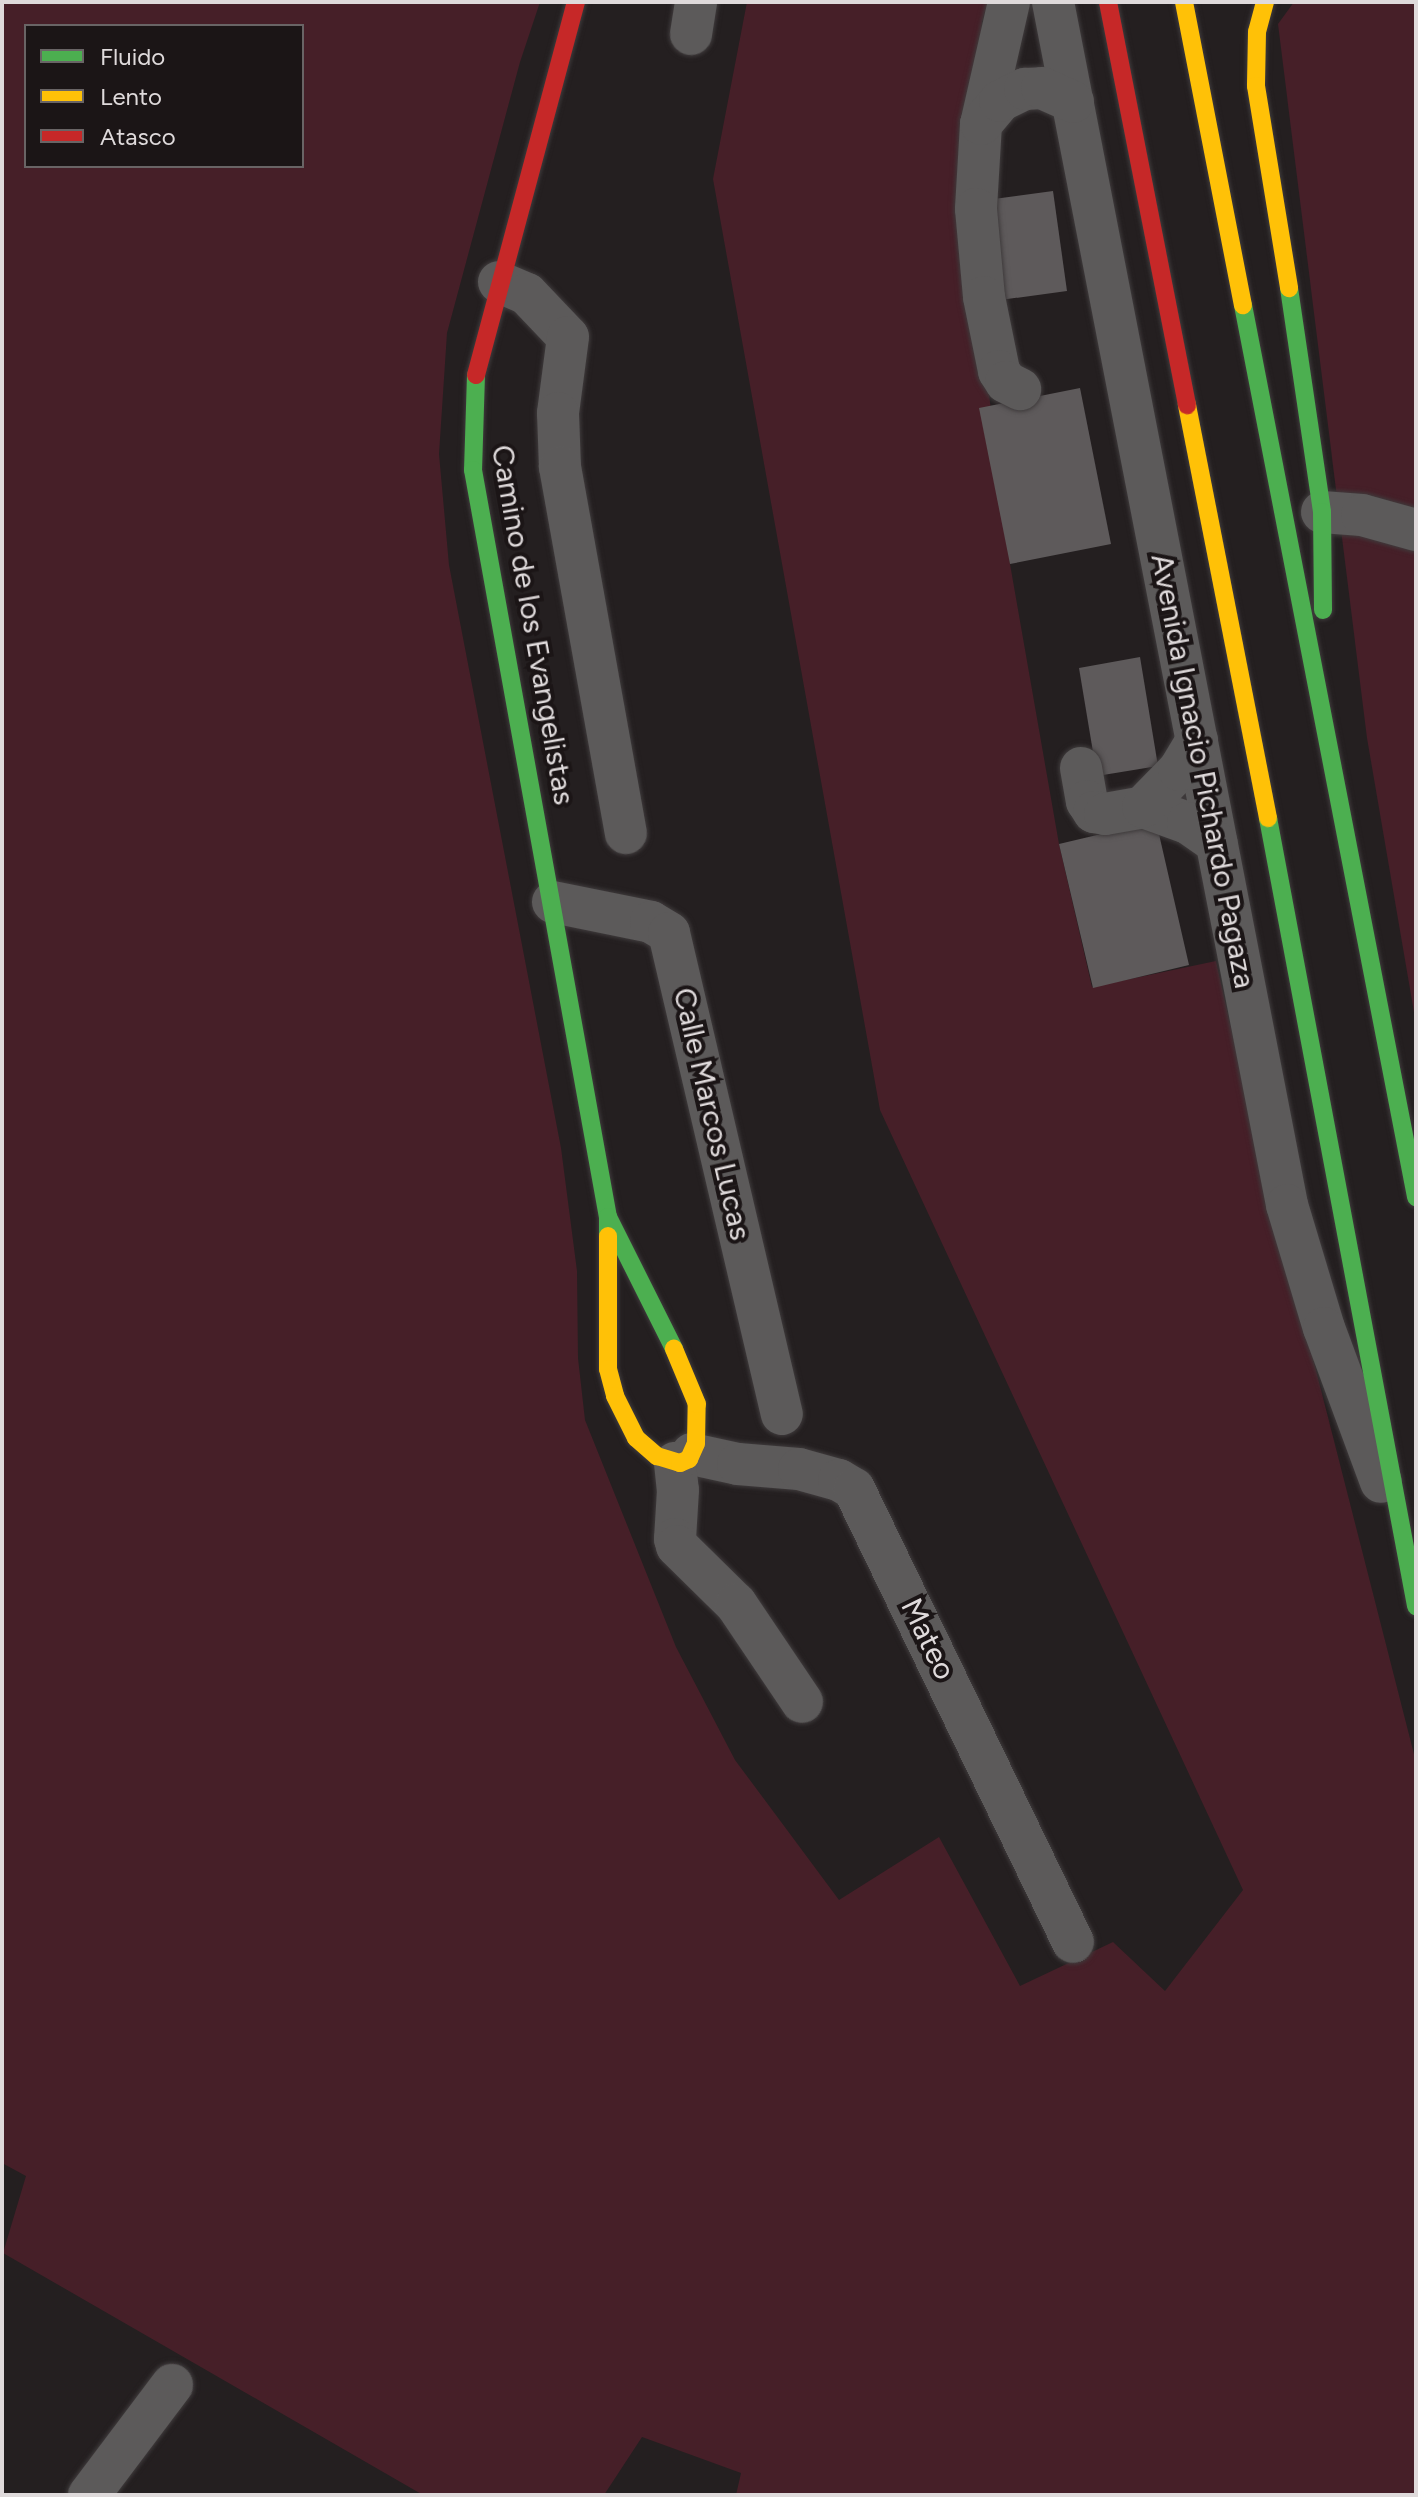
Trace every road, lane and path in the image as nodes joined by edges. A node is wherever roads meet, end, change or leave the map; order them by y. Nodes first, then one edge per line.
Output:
1 (576, 2) edge
2 (1009, 2) edge
3 (1053, 2) edge
4 (1108, 2) edge
5 (1184, 2) edge
6 (1265, 2) edge
7 (1073, 102) junction
8 (981, 124) junction
9 (499, 282) junction
10 (1020, 389) dead end
11 (1322, 512) junction
12 (1416, 530) edge
13 (1323, 716) junction
14 (1197, 740) junction
15 (1081, 768) dead end
16 (1143, 807) junction
17 (626, 833) dead end
18 (1217, 843) junction
19 (553, 902) junction
20 (1416, 1197) edge
21 (608, 1217) junction
22 (782, 1414) dead end
23 (683, 1458) junction
24 (1399, 1528) junction
25 (1416, 1606) edge
26 (802, 1702) dead end
27 (1073, 1942) dead end
28 (172, 2385) dead end
29 (89, 2495) edge

1 - 9 main road, Camino de los Evangelistas
2 - 8 street
3 - 7 street, Avenida Ignacio Pichardo Pagaza
4 - 24 main road, Avenida Ignacio Pichardo Pagaza
5 - 13 main road
6 - 11 main road
7 - 8 street
7 - 14 street, Avenida Ignacio Pichardo Pagaza
8 - 10 street
9 - 17 street
9 - 19 main road, Camino de los Evangelistas
11 - 12 street
11 - 13 main road
13 - 20 main road
14 - 16 street
14 - 18 street, Avenida Ignacio Pichardo Pagaza
15 - 16 street
16 - 18 street
18 - 24 street, Avenida Ignacio Pichardo Pagaza
19 - 21 main road, Camino de los Evangelistas
19 - 22 street, Calle Marcos Lucas
21 - 23 main road, Camino de los Evangelistas
21 - 23 main road, Camino de los Evangelistas
23 - 26 street
23 - 27 street, Mateo
24 - 25 main road, Avenida Ignacio Pichardo Pagaza
28 - 29 street

